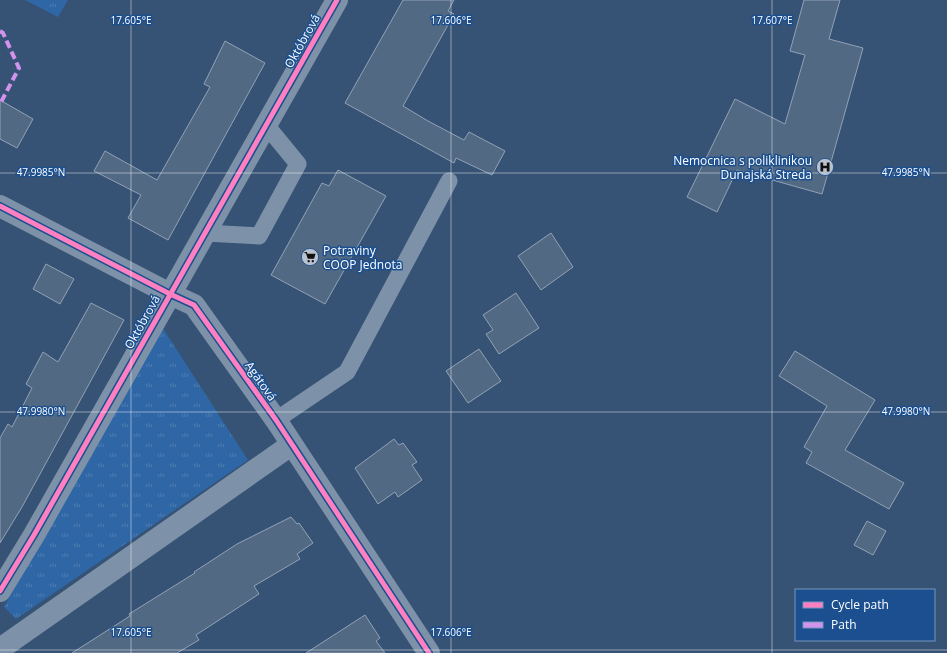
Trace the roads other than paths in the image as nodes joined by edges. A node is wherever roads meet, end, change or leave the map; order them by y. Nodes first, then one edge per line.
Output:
1 (337, 0) edge
2 (266, 125) junction
3 (449, 181) dead end
4 (0, 206) edge
5 (205, 233) junction
6 (170, 294) junction
7 (276, 420) junction
8 (291, 444) junction
9 (0, 591) edge
10 (0, 649) edge
11 (429, 653) edge

1 - 2 street, Októbrová
2 - 5 street, Októbrová
2 - 5 lane
3 - 7 lane
4 - 6 street, Agátová
5 - 6 street, Októbrová
6 - 7 street, Agátová
6 - 9 street, Októbrová
7 - 8 street, Agátová
8 - 10 street
8 - 11 street, Agátová

